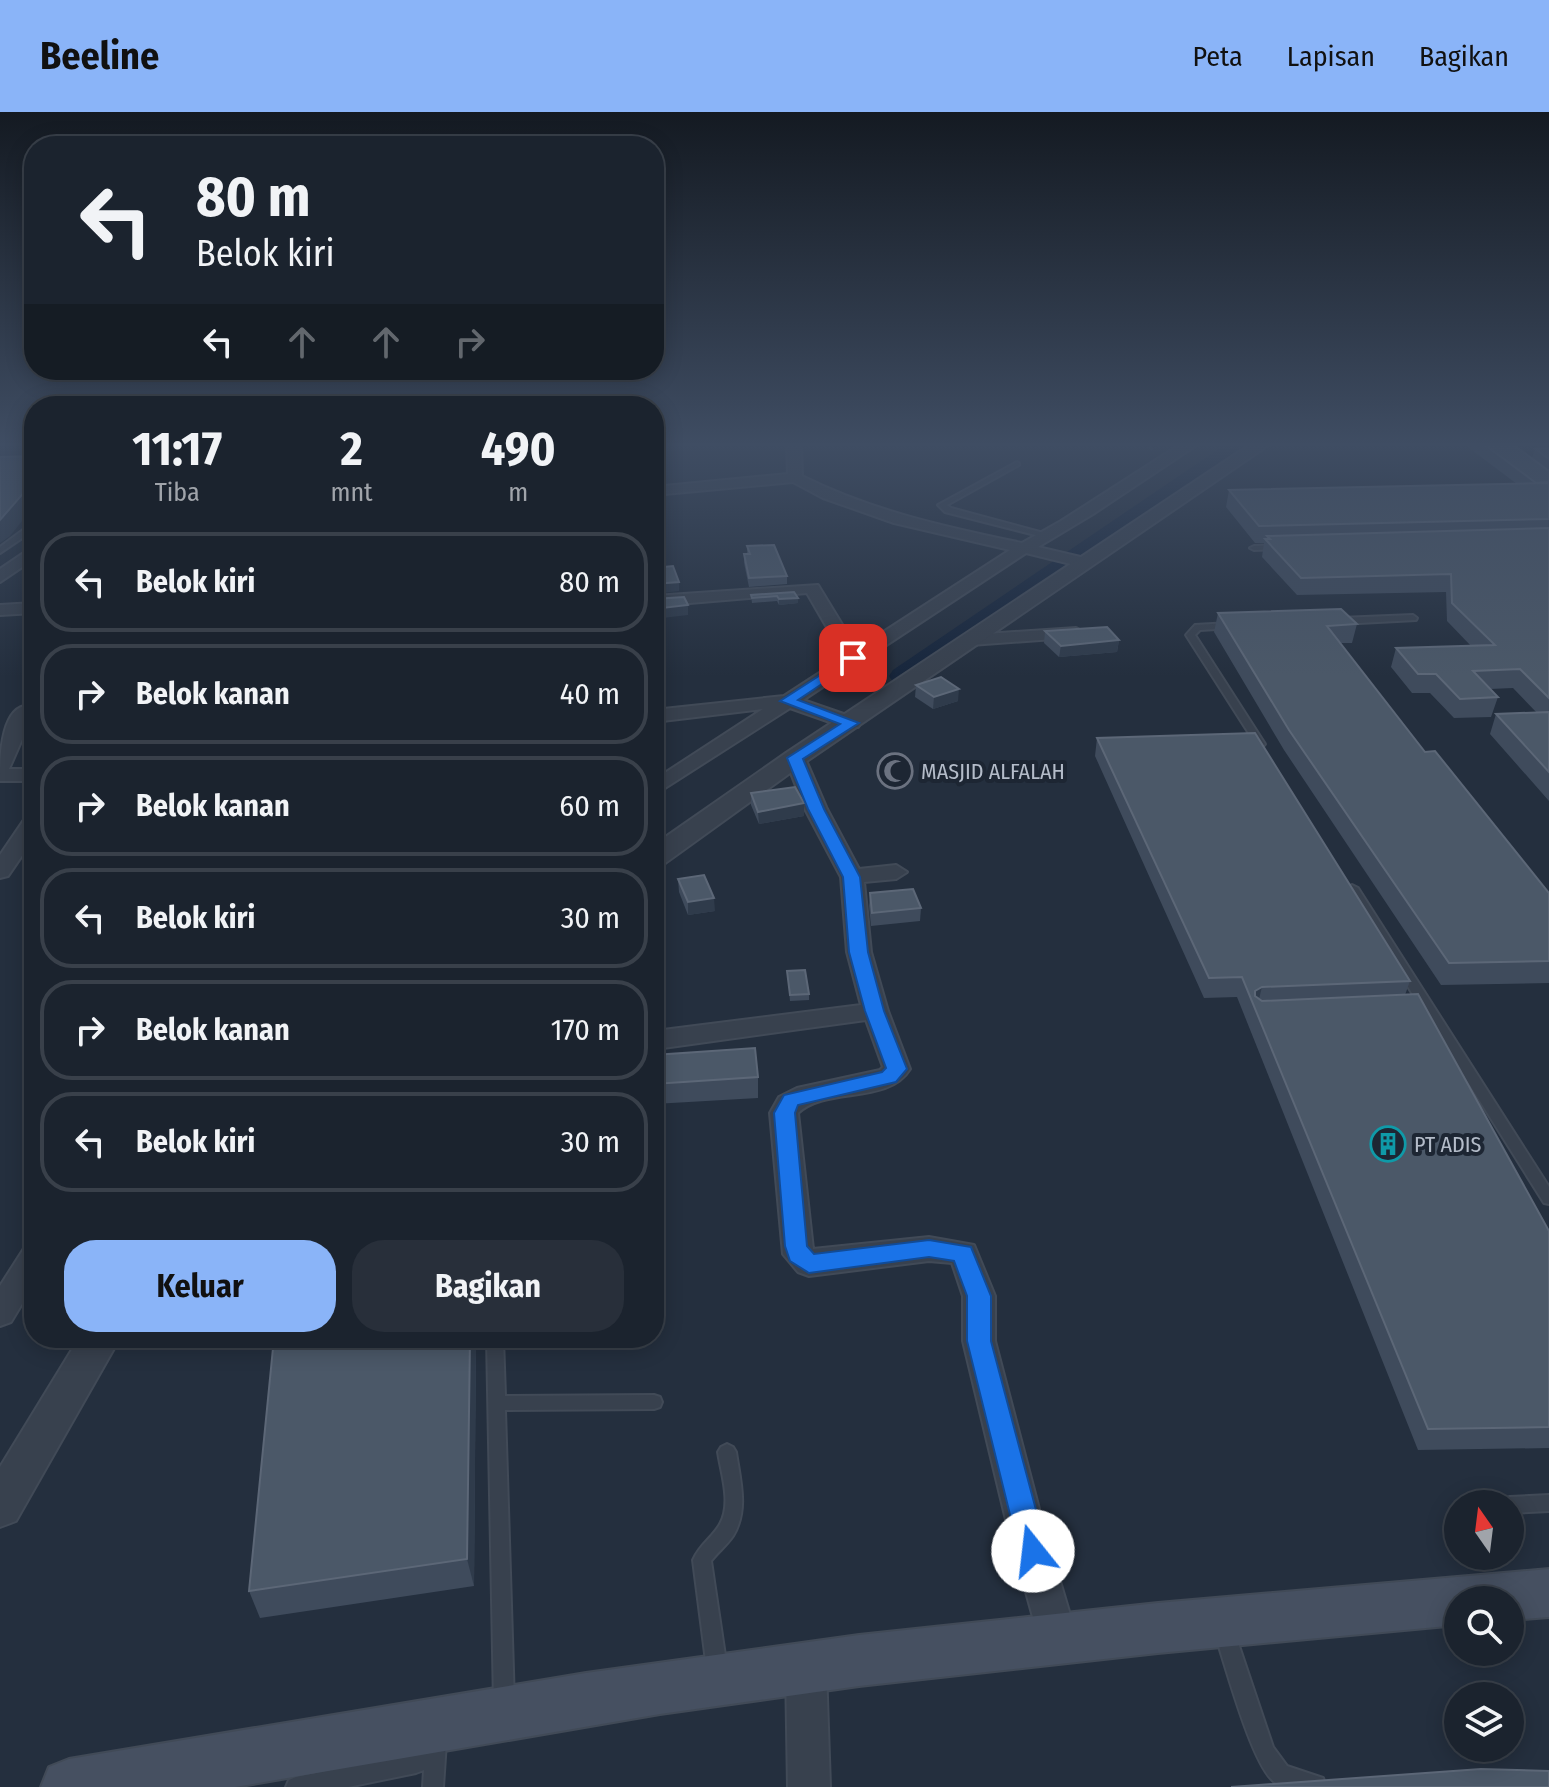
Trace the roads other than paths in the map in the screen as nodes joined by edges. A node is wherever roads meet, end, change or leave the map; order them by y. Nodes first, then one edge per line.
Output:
1 (914, 520) edge
2 (986, 520) edge
3 (1073, 520) edge
4 (1145, 520) edge
5 (24, 533) edge
6 (1048, 537) junction
7 (1285, 547) edge
8 (1254, 548) dead end
9 (0, 551) edge
10 (1030, 551) junction
11 (24, 558) edge
12 (1081, 562) junction
13 (2, 574) edge
14 (664, 600) edge
15 (24, 609) edge
16 (0, 610) edge
17 (1413, 618) dead end
18 (1334, 622) edge
19 (1240, 625) edge
20 (1099, 631) edge
21 (971, 640) junction
22 (853, 658) junction
23 (787, 701) junction
24 (24, 712) dead end
25 (664, 715) edge
26 (847, 722) junction
27 (1266, 754) edge
28 (795, 758) junction
29 (0, 767) edge
30 (0, 775) edge
31 (24, 775) edge
32 (664, 782) edge
33 (24, 836) edge
34 (664, 851) edge
35 (0, 871) edge
36 (896, 872) dead end
37 (1343, 874) edge
38 (852, 877) junction
39 (1428, 1007) junction
40 (1413, 1008) edge
41 (875, 1011) junction
42 (664, 1039) edge
43 (1549, 1199) edge
44 (24, 1274) edge
45 (0, 1313) edge
46 (94, 1348) edge
47 (495, 1348) edge
48 (654, 1402) dead end
49 (496, 1403) junction
50 (727, 1452) dead end
51 (1549, 1503) edge
52 (1524, 1504) edge
53 (0, 1507) edge
54 (1549, 1593) edge
55 (1524, 1595) edge
56 (1444, 1602) edge
57 (1222, 1623) junction
58 (1057, 1635) junction
59 (806, 1668) junction
60 (719, 1680) junction
61 (503, 1715) junction
62 (436, 1737) junction
63 (1342, 1783) edge
64 (69, 1787) edge
65 (296, 1787) edge
66 (433, 1787) edge
67 (809, 1787) edge

1 - 10 street
2 - 6 lane
3 - 6 street
4 - 12 street
5 - 9 lane
6 - 10 street
7 - 8 lane
10 - 12 street
10 - 22 street
11 - 13 street
12 - 21 street
14 - 22 street
15 - 16 street
17 - 18 lane
19 - 27 lane
20 - 21 street
21 - 26 street
22 - 23 street
23 - 25 street
23 - 26 street
23 - 32 street
24 - 29 street
26 - 28 street
28 - 34 street
28 - 38 street
30 - 31 street
33 - 35 street
36 - 38 street
37 - 39 lane
38 - 41 street
39 - 40 lane
39 - 43 lane
41 - 42 street
41 - 58 street
44 - 45 street
46 - 53 street
47 - 49 lane
48 - 49 lane
49 - 61 lane
50 - 60 lane
51 - 52 lane
54 - 55 main road
56 - 57 main road
57 - 58 main road
57 - 63 lane
58 - 59 main road
59 - 60 main road
59 - 67 street
60 - 61 main road
61 - 62 main road
62 - 64 main road
62 - 65 lane
62 - 66 lane

